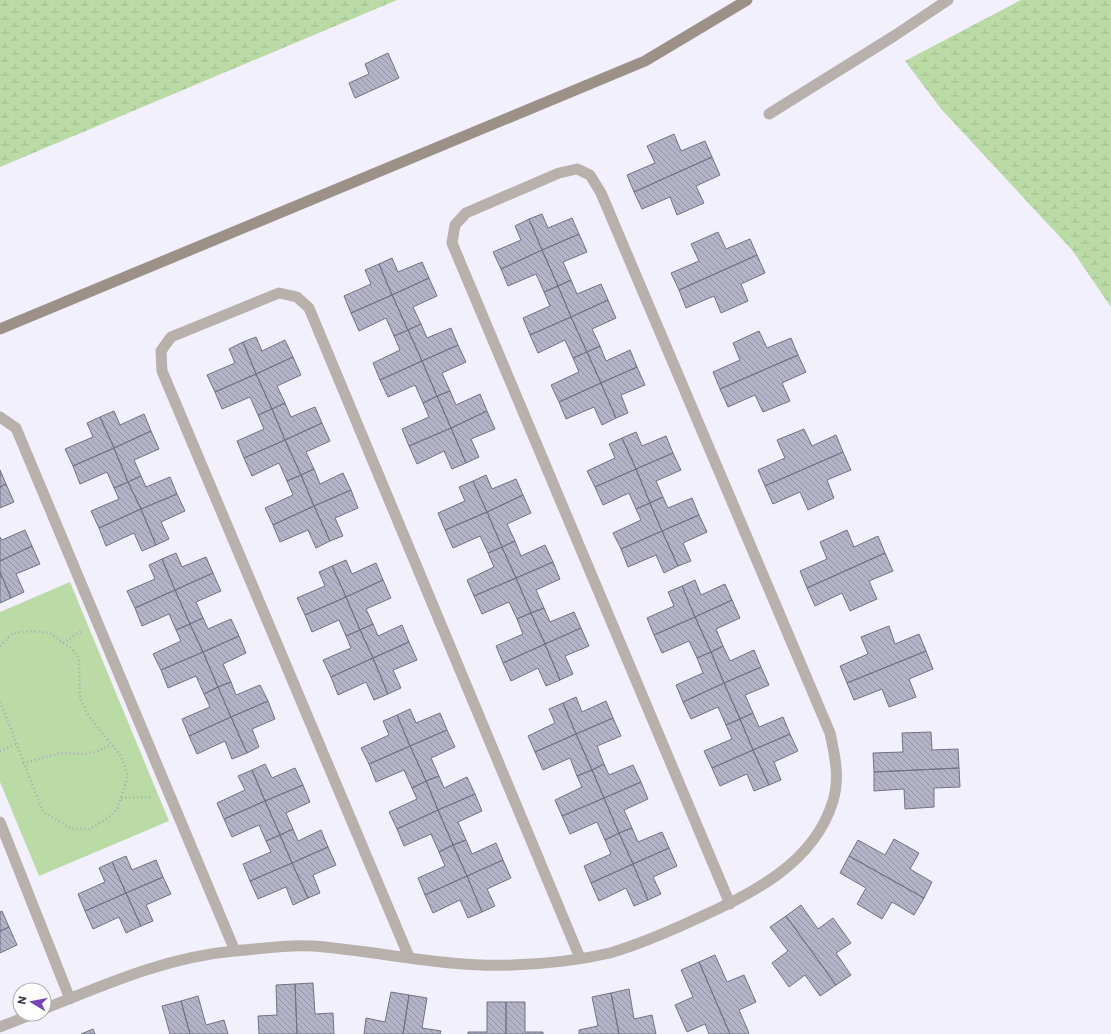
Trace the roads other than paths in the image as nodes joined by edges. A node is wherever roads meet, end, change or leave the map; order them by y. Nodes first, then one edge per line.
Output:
1 (747, 0) edge
2 (948, 0) edge
3 (769, 114) dead end
4 (0, 329) edge
5 (0, 417) edge
6 (0, 822) edge
7 (730, 904) junction
8 (235, 951) junction
9 (409, 957) junction
10 (580, 958) junction
11 (70, 999) junction
12 (52, 1006) edge
13 (12, 1022) edge
14 (0, 1027) edge

1 - 4 main road
2 - 3 street
5 - 8 street
6 - 11 street
7 - 7 street
7 - 10 street
8 - 9 street
8 - 11 street
9 - 10 street
9 - 10 street
11 - 12 street
13 - 14 street

